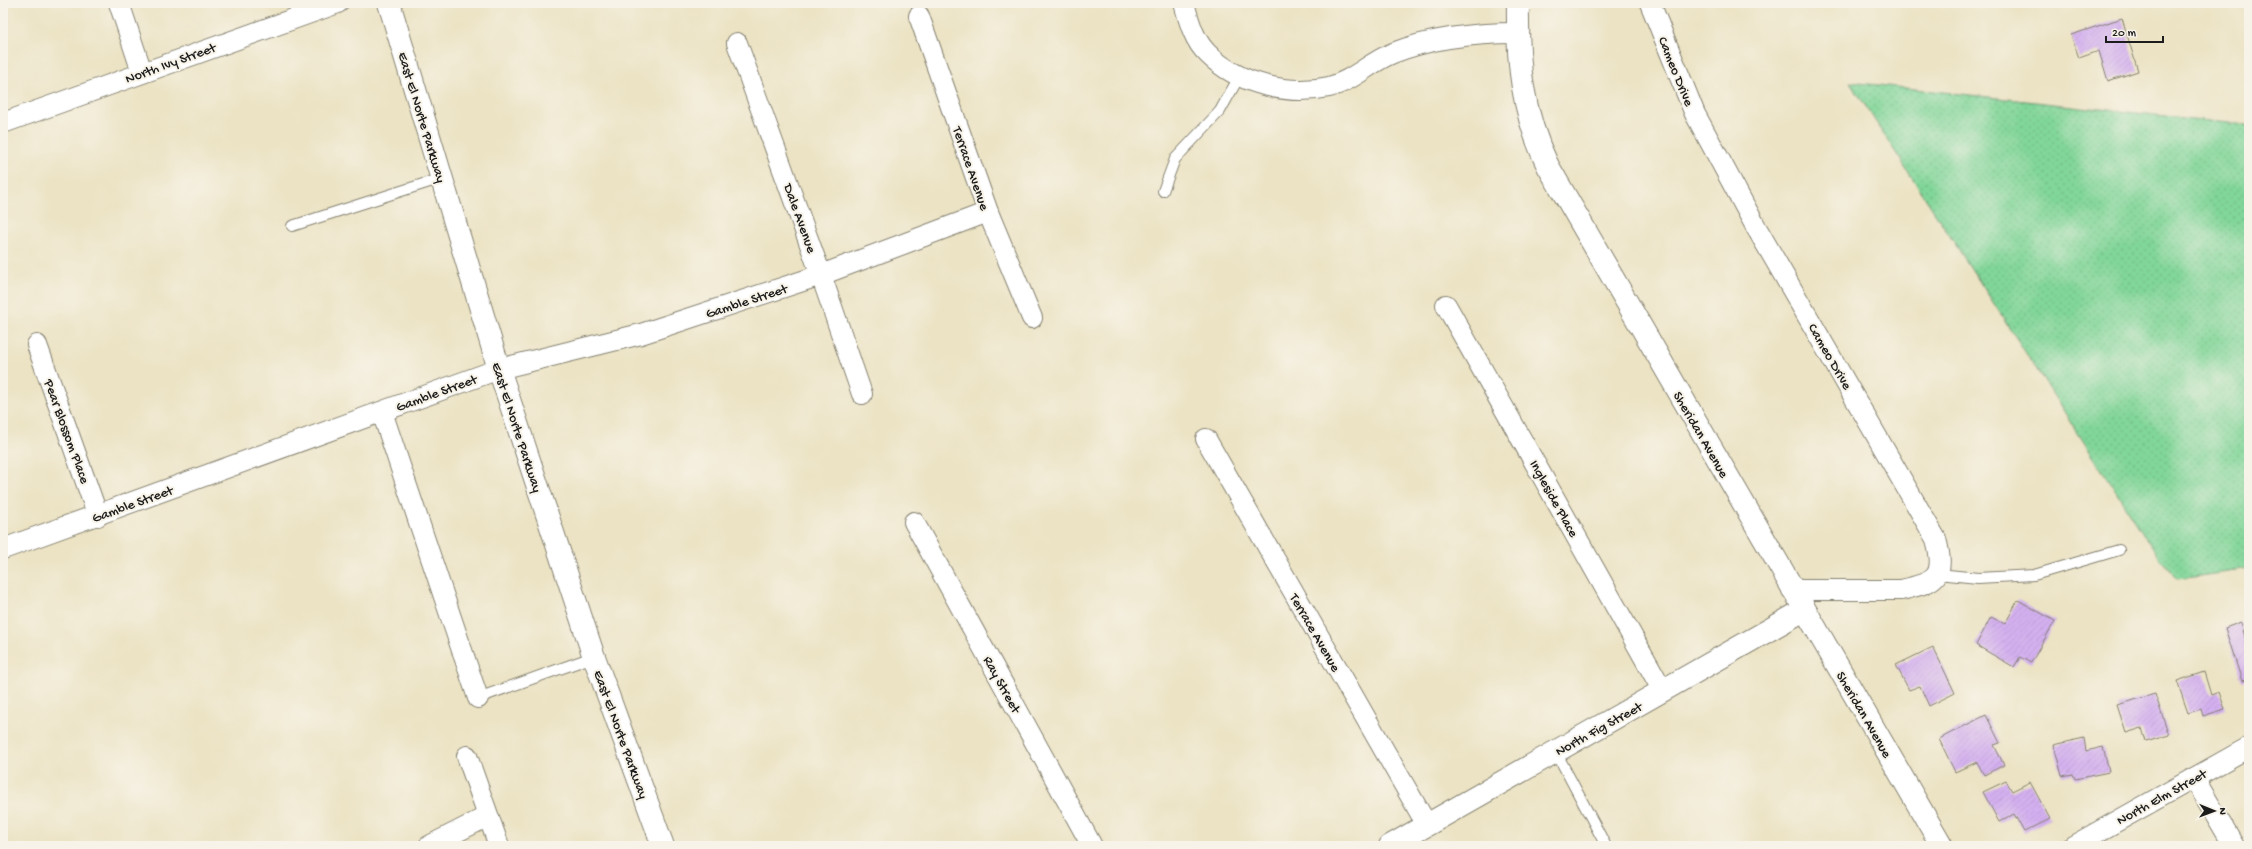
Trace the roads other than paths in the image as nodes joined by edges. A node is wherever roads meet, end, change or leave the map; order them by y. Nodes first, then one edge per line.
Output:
1 (119, 3) edge
2 (338, 3) edge
3 (389, 3) edge
4 (1184, 3) edge
5 (1518, 3) edge
6 (1650, 3) edge
7 (919, 16) dead end
8 (1518, 33) junction
9 (737, 44) dead end
10 (142, 72) junction
11 (1239, 77) junction
12 (3, 123) edge
13 (442, 178) junction
14 (1163, 191) dead end
15 (988, 212) junction
16 (292, 226) dead end
17 (821, 275) junction
18 (1446, 305) dead end
19 (1032, 318) dead end
20 (37, 345) dead end
21 (498, 369) junction
22 (862, 394) dead end
23 (382, 412) junction
24 (1206, 439) dead end
25 (98, 516) junction
26 (914, 522) dead end
27 (3, 549) edge
28 (2119, 550) dead end
29 (1938, 574) junction
30 (1792, 590) junction
31 (1804, 610) junction
32 (593, 657) junction
33 (1663, 691) junction
34 (478, 698) joint
35 (2249, 747) edge
36 (1556, 752) junction
37 (467, 756) dead end
38 (2194, 778) junction
39 (488, 816) junction
40 (1426, 825) junction
41 (429, 846) edge
42 (498, 846) edge
43 (663, 846) edge
44 (1092, 846) edge
45 (1390, 846) edge
46 (1606, 846) edge
47 (1942, 846) edge
48 (2073, 846) edge
49 (2234, 846) edge

1 - 10 street
2 - 10 street, North Ivy Street
3 - 13 street, East El Norte Parkway
4 - 11 street
5 - 8 street, Sheridan Avenue
6 - 29 street, Cameo Drive
7 - 15 street, Terrace Avenue
8 - 11 street
8 - 30 street, Sheridan Avenue
9 - 17 street, Dale Avenue
10 - 12 street, North Ivy Street
11 - 14 lane
13 - 16 lane
13 - 21 street, East El Norte Parkway
15 - 17 street, Gamble Street
15 - 19 street, Terrace Avenue
17 - 21 street, Gamble Street
17 - 22 street, Dale Avenue
18 - 33 street, Ingleside Place
20 - 25 street, Pear Blossom Place
21 - 23 street, Gamble Street
21 - 32 street, East El Norte Parkway
23 - 25 street, Gamble Street
23 - 34 street
24 - 40 street, Terrace Avenue
25 - 27 street, Gamble Street
26 - 44 street, Ray Street
28 - 29 lane
29 - 30 street
30 - 31 street, Sheridan Avenue
31 - 33 street, North Fig Street
31 - 47 street, Sheridan Avenue
32 - 34 lane
32 - 43 street, East El Norte Parkway
33 - 36 street, North Fig Street
35 - 38 street, North Elm Street
36 - 40 street, North Fig Street
36 - 46 lane
37 - 39 street
38 - 48 street, North Elm Street
38 - 49 street
39 - 41 street
39 - 42 street
40 - 45 street, North Fig Street

